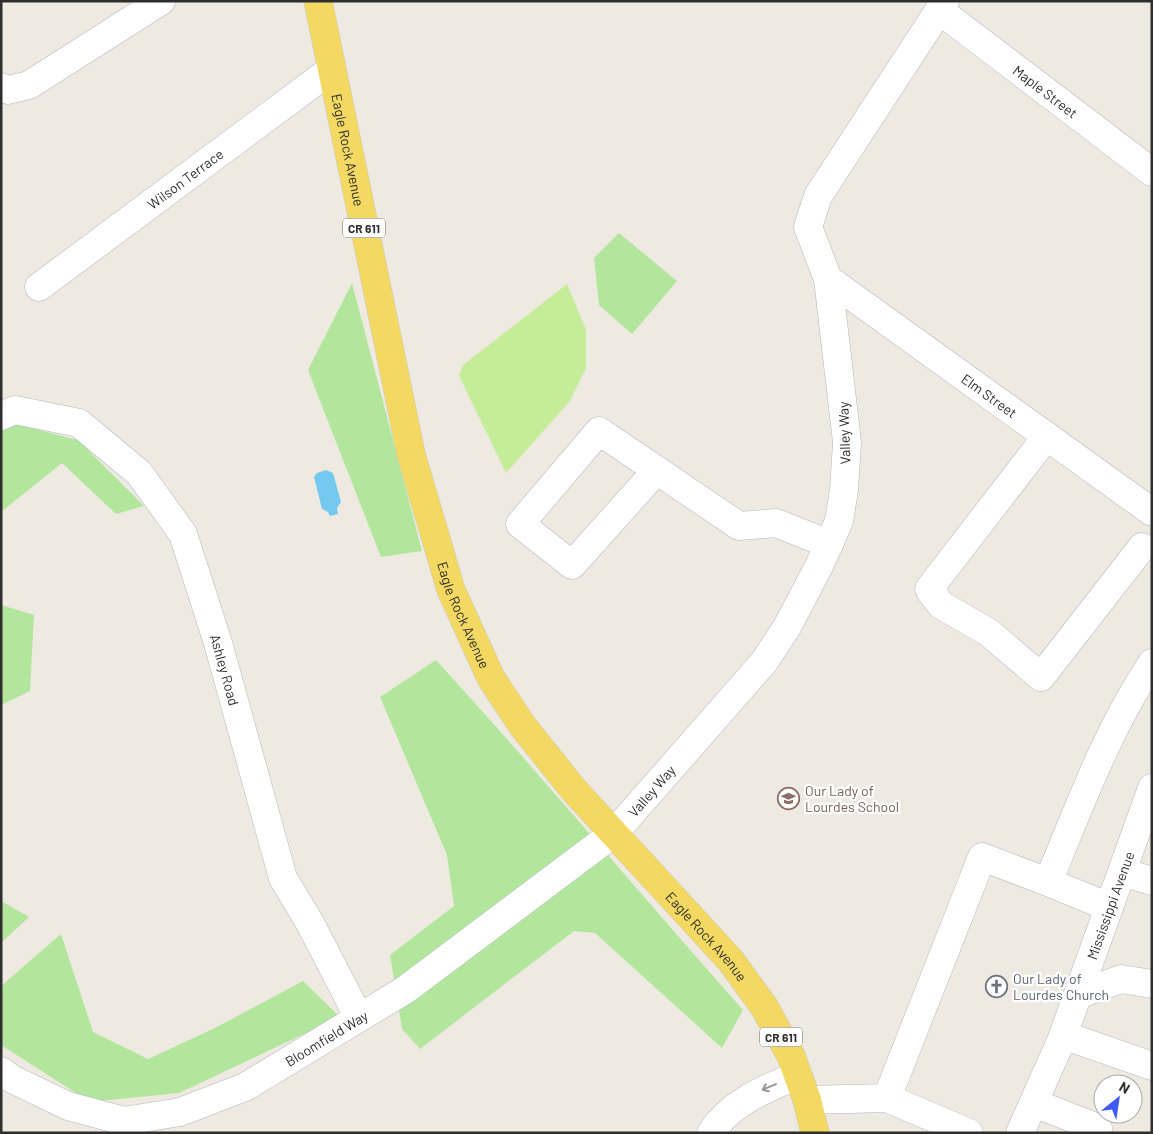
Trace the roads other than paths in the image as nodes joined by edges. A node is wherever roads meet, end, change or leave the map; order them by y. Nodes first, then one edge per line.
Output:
1 (159, 2) edge
2 (319, 2) edge
3 (942, 6) edge
4 (332, 69) junction
5 (1, 87) edge
6 (1152, 172) edge
7 (828, 278) junction
8 (39, 287) dead end
9 (1, 416) edge
10 (1047, 436) junction
11 (657, 470) junction
12 (1152, 512) edge
13 (829, 544) junction
14 (1148, 544) edge
15 (1152, 663) edge
16 (1152, 788) edge
17 (614, 833) junction
18 (1122, 872) junction
19 (1152, 881) edge
20 (1048, 882) junction
21 (1110, 907) junction
22 (1152, 984) edge
23 (1078, 995) junction
24 (359, 1018) junction
25 (1064, 1036) junction
26 (1152, 1066) edge
27 (1, 1071) edge
28 (798, 1075) junction
29 (887, 1098) junction
30 (807, 1100) junction
31 (1034, 1103) junction
32 (1103, 1131) edge
33 (711, 1133) edge
34 (815, 1133) edge
35 (969, 1133) edge
36 (1020, 1133) edge

1 - 5 street
2 - 4 main road, Eagle Rock Avenue / CR 611
3 - 6 street, Maple Street
3 - 7 street, Valley Way
4 - 8 street, Wilson Terrace
4 - 17 main road, Eagle Rock Avenue / CR 611
7 - 10 street, Elm Street
7 - 13 street, Valley Way
9 - 24 street, Ashley Road
10 - 12 street, Elm Street
10 - 14 street
11 - 11 street
11 - 13 street
13 - 17 street, Valley Way
15 - 20 street
16 - 18 street, Mississippi Avenue
17 - 24 street, Bloomfield Way
17 - 28 main road, Eagle Rock Avenue / CR 611
18 - 19 street
18 - 21 street, Mississippi Avenue
20 - 21 street
20 - 29 street
21 - 23 street, Mississippi Avenue
22 - 23 street
23 - 25 street, Mississippi Avenue
24 - 27 street, Bloomfield Way
25 - 26 street
25 - 31 street, Mississippi Avenue
28 - 30 main road, Eagle Rock Avenue / CR 611
28 -> 33 street
29 - 30 street
29 - 35 street
30 - 34 main road, Eagle Rock Avenue / CR 611
31 - 32 street
31 - 36 street, Mississippi Avenue

